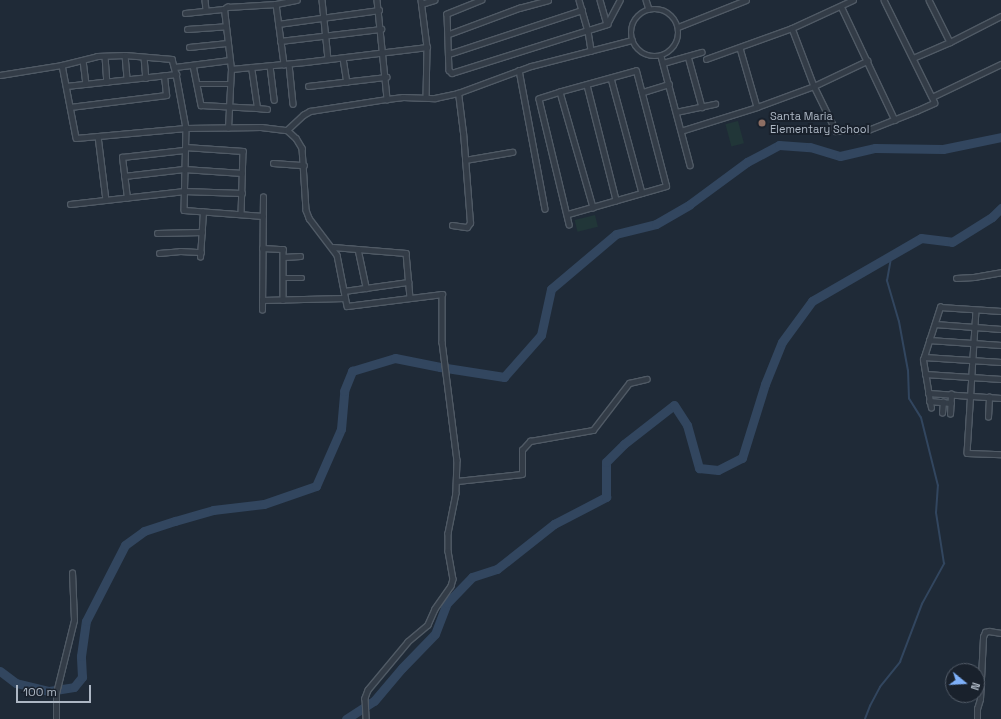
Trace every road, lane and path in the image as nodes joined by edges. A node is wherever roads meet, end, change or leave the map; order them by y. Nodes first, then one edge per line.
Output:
1 (205, 0) edge
2 (297, 0) edge
3 (322, 0) edge
4 (377, 0) edge
5 (434, 0) edge
6 (482, 0) edge
7 (548, 0) edge
8 (579, 0) edge
9 (600, 0) edge
10 (620, 0) edge
11 (646, 0) edge
12 (746, 0) edge
13 (853, 0) edge
14 (884, 0) edge
15 (929, 0) edge
16 (280, 2) edge
17 (421, 2) edge
18 (841, 6) junction
19 (224, 9) junction
20 (206, 10) junction
21 (379, 10) junction
22 (582, 10) junction
23 (649, 10) junction
24 (185, 13) dead end
25 (1001, 16) edge
26 (323, 18) junction
27 (278, 24) junction
28 (606, 24) junction
29 (226, 26) junction
30 (678, 27) junction
31 (792, 28) junction
32 (188, 29) dead end
33 (381, 29) junction
34 (588, 31) junction
35 (448, 34) junction
36 (326, 36) junction
37 (632, 40) junction
38 (280, 41) junction
39 (950, 42) junction
40 (228, 43) junction
41 (189, 47) dead end
42 (427, 47) junction
43 (740, 48) junction
44 (591, 51) junction
45 (383, 52) junction
46 (701, 52) dead end
47 (449, 54) junction
48 (124, 55) junction
49 (105, 56) junction
50 (661, 56) junction
51 (688, 56) junction
52 (144, 57) junction
53 (343, 58) junction
54 (913, 58) junction
55 (328, 59) junction
56 (706, 59) dead end
57 (83, 60) junction
58 (230, 60) junction
59 (867, 61) junction
60 (663, 63) junction
61 (286, 64) junction
62 (1001, 64) edge
63 (62, 65) junction
64 (194, 65) junction
65 (270, 66) junction
66 (175, 67) junction
67 (251, 67) junction
68 (231, 69) junction
69 (519, 70) junction
70 (176, 74) junction
71 (0, 75) edge
72 (164, 76) junction
73 (386, 77) junction
74 (146, 78) junction
75 (611, 78) junction
76 (126, 79) junction
77 (107, 82) junction
78 (347, 82) junction
79 (86, 84) junction
80 (197, 84) junction
81 (231, 84) junction
82 (669, 84) junction
83 (586, 85) junction
84 (66, 86) junction
85 (308, 86) dead end
86 (814, 86) junction
87 (560, 92) junction
88 (643, 92) junction
89 (458, 93) junction
90 (932, 97) junction
91 (426, 98) junction
92 (388, 99) junction
93 (274, 100) dead end
94 (293, 104) dead end
95 (715, 104) dead end
96 (757, 106) junction
97 (70, 107) junction
98 (230, 107) junction
99 (702, 107) junction
100 (257, 108) junction
101 (267, 109) dead end
102 (676, 112) junction
103 (895, 120) junction
104 (186, 128) junction
105 (228, 128) junction
106 (288, 130) junction
107 (681, 130) junction
108 (98, 136) junction
109 (184, 149) junction
110 (512, 152) dead end
111 (466, 160) junction
112 (273, 163) dead end
113 (304, 165) junction
114 (690, 165) dead end
115 (184, 170) junction
116 (242, 173) junction
117 (124, 176) junction
118 (184, 191) junction
119 (242, 193) junction
120 (642, 193) junction
121 (263, 197) dead end
122 (127, 198) junction
123 (106, 200) junction
124 (616, 200) junction
125 (70, 204) dead end
126 (593, 207) junction
127 (545, 209) dead end
128 (203, 212) junction
129 (241, 214) junction
130 (568, 214) junction
131 (262, 216) junction
132 (570, 224) dead end
133 (452, 225) dead end
134 (202, 232) junction
135 (157, 233) dead end
136 (333, 247) junction
137 (262, 248) junction
138 (358, 248) junction
139 (159, 253) dead end
140 (300, 256) dead end
141 (283, 257) junction
142 (1001, 272) edge
143 (283, 278) junction
144 (302, 278) dead end
145 (956, 278) dead end
146 (408, 282) junction
147 (366, 288) junction
148 (344, 291) junction
149 (345, 298) junction
150 (410, 298) junction
151 (262, 300) junction
152 (283, 300) junction
153 (262, 310) dead end
154 (976, 310) junction
155 (1001, 311) edge
156 (935, 324) junction
157 (975, 327) junction
158 (1001, 329) edge
159 (929, 340) junction
160 (974, 343) junction
161 (1001, 345) edge
162 (924, 357) junction
163 (972, 360) junction
164 (1001, 362) edge
165 (925, 374) junction
166 (971, 377) junction
167 (646, 379) dead end
168 (1001, 379) edge
169 (928, 393) junction
170 (952, 394) junction
171 (970, 396) junction
172 (989, 397) junction
173 (1001, 398) edge
174 (929, 402) junction
175 (943, 402) junction
176 (951, 403) junction
177 (931, 408) dead end
178 (942, 413) dead end
179 (950, 414) dead end
180 (988, 417) dead end
181 (1001, 454) edge
182 (457, 481) junction
183 (72, 574) dead end
184 (1001, 633) edge
185 (56, 719) edge
186 (366, 719) edge
187 (978, 719) edge

1 - 20 street
2 - 16 street
3 - 26 street
4 - 21 street
5 - 17 street
6 - 35 street
7 - 35 street
8 - 22 street
9 - 28 street
10 - 28 street
11 - 23 street
12 - 30 street
13 - 18 street
14 - 54 street
15 - 39 street
16 - 19 street
16 - 27 street
17 - 42 street
18 - 31 street
18 - 59 street
19 - 20 street
19 - 29 street
20 - 24 street
21 - 26 street
21 - 33 street
22 - 34 street
22 - 47 street
23 - 30 street
23 - 37 street
25 - 39 street
26 - 27 street
26 - 36 street
27 - 38 street
28 - 34 street
29 - 32 street
29 - 40 street
30 - 50 street
31 - 43 street
31 - 86 street
33 - 36 street
33 - 45 street
34 - 44 street
34 - 47 street
35 - 47 street
36 - 38 street
36 - 55 street
37 - 44 street
37 - 50 street
38 - 61 street
39 - 54 street
40 - 41 street
40 - 58 street
42 - 45 street
42 - 91 street
43 - 56 street
43 - 96 street
44 - 69 street
45 - 53 street
45 - 73 street
46 - 51 street
48 - 49 street
48 - 52 street
48 - 76 street
49 - 57 street
49 - 77 street
50 - 60 street
51 - 60 street
51 - 99 street
52 - 66 street
52 - 74 street
53 - 55 street
53 - 78 street
54 - 90 street
55 - 61 street
57 - 63 street
57 - 79 street
58 - 64 street
58 - 68 street
59 - 86 street
59 - 103 street
60 - 82 street
61 - 65 street
61 - 94 street
62 - 90 street
63 - 71 street
63 - 84 street
64 - 66 street
64 - 80 street
65 - 67 street
65 - 93 street
66 - 70 street
67 - 68 street
67 - 100 street
68 - 81 street
69 - 89 street
69 - 127 street
70 - 72 street
70 - 104 street
72 - 74 street
72 - 97 street
73 - 78 street
73 - 92 street
74 - 76 street
75 - 83 street
75 - 88 street
75 - 120 street
76 - 77 street
77 - 79 street
78 - 85 street
79 - 84 street
80 - 81 street
80 - 98 street
81 - 98 street
82 - 88 street
82 - 102 street
83 - 87 street
83 - 124 street
84 - 97 street
86 - 96 street
86 - 103 street
87 - 126 street
87 - 130 street
88 - 120 street
89 - 91 street
89 - 111 street
90 - 103 street
91 - 92 street
92 - 106 street
95 - 99 street
96 - 107 street
97 - 108 street
98 - 100 street
98 - 105 street
99 - 102 street
100 - 101 street
102 - 107 street
104 - 105 street
104 - 108 street
104 - 109 street
105 - 106 street
106 - 113 street
107 - 114 street
108 - 123 street
109 - 115 street
109 - 116 street
109 - 117 street
110 - 111 street
111 - 133 street
112 - 113 street
113 - 136 street
115 - 116 street
115 - 117 street
115 - 118 street
116 - 119 street
117 - 122 street
118 - 119 street
118 - 122 street
118 - 128 street
119 - 129 street
120 - 124 street
121 - 131 street
122 - 123 street
123 - 125 street
124 - 126 street
126 - 130 street
128 - 129 street
128 - 134 street
129 - 131 street
130 - 132 street
131 - 137 street
134 - 135 street
134 - 139 street
136 - 138 street
136 - 148 street
137 - 141 street
137 - 151 street
138 - 146 street
138 - 147 street
140 - 141 street
141 - 143 street
142 - 145 street
143 - 144 street
143 - 152 street
146 - 147 street
146 - 150 street
147 - 148 street
148 - 149 street
149 - 150 street
149 - 152 street
150 - 182 street
151 - 152 street
151 - 153 street
154 - 155 street
154 - 156 street
154 - 157 street
156 - 157 street
156 - 159 street
157 - 158 street
157 - 160 street
159 - 160 street
159 - 162 street
160 - 161 street
160 - 163 street
162 - 163 street
162 - 165 street
163 - 164 street
163 - 166 street
165 - 166 street
165 - 169 street
166 - 168 street
166 - 171 street
167 - 182 street
169 - 170 street
169 - 174 street
170 - 171 street
170 - 176 street
171 - 172 street
171 - 181 street
172 - 173 street
172 - 180 street
174 - 175 street
174 - 177 street
175 - 176 street
175 - 178 street
176 - 179 street
182 - 186 street
183 - 185 street
184 - 187 street

